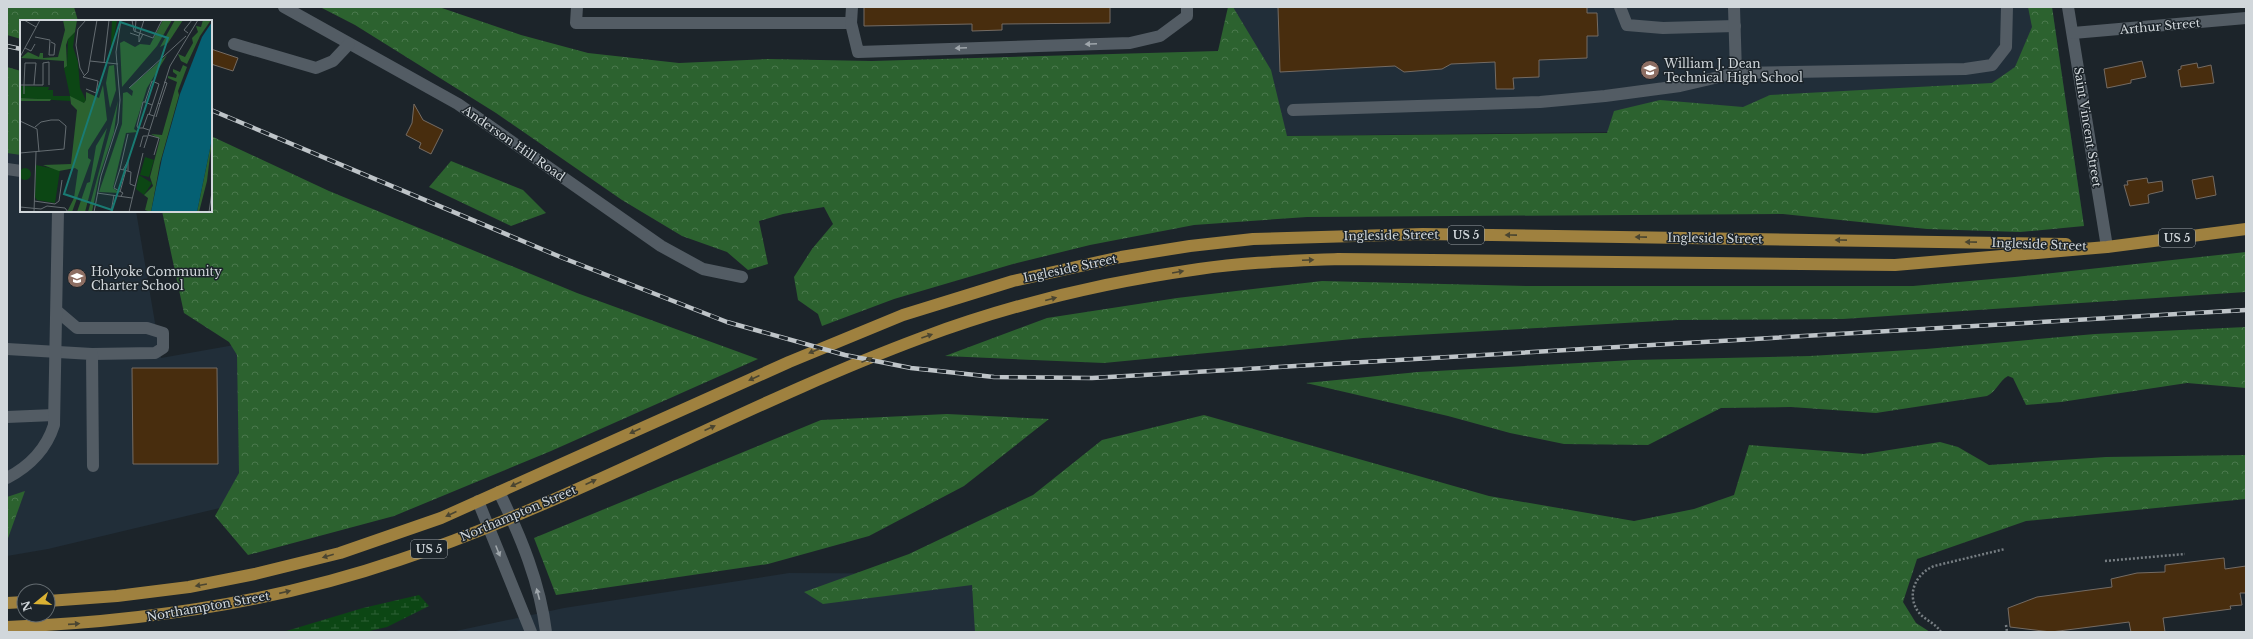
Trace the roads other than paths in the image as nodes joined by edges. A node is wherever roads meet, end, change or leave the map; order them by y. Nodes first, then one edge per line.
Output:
1 (284, 7) edge
2 (577, 7) edge
3 (852, 7) edge
4 (1187, 7) edge
5 (1620, 7) edge
6 (1734, 7) edge
7 (2007, 7) edge
8 (2068, 7) edge
9 (2246, 18) edge
10 (851, 23) junction
11 (1735, 26) junction
12 (2073, 33) junction
13 (234, 44) dead end
14 (350, 44) junction
15 (1736, 73) junction
16 (1293, 110) dead end
17 (7, 169) edge
18 (20, 171) edge
19 (58, 212) edge
20 (2246, 229) edge
21 (2107, 247) junction
22 (742, 278) dead end
23 (57, 311) junction
24 (7, 350) edge
25 (54, 352) junction
26 (92, 354) junction
27 (789, 362) joint
28 (824, 378) joint
29 (54, 415) junction
30 (7, 417) edge
31 (93, 466) dead end
32 (7, 478) edge
33 (499, 492) junction
34 (478, 501) junction
35 (512, 518) junction
36 (488, 527) junction
37 (56, 600) edge
38 (7, 627) edge
39 (531, 632) edge
40 (546, 632) edge

1 - 14 street, Anderson Hill Road
2 - 10 street
3 - 10 street
4 -> 10 street
5 - 11 street
6 - 11 street
7 - 15 street
8 - 12 street, Saint Vincent Street
9 - 12 street, Arthur Street
11 - 15 street
12 - 21 street, Saint Vincent Street
13 - 14 street
14 - 22 street, Anderson Hill Road
15 - 16 street
17 - 18 street
19 - 23 street
20 - 21 main road, Ingleside Street / US 5
21 -> 27 main road, Ingleside Street / US 5
28 -> 21 main road, Ingleside Street / US 5
23 - 25 street
23 - 26 street
24 - 25 street
25 - 26 street
25 - 29 street
26 - 31 street
27 -> 33 main road, Northampton Street / US 5
35 -> 28 main road, Northampton Street / US 5
29 - 30 street
29 - 32 street
33 - 34 main road, Northampton Street / US 5
33 - 35 street
34 - 36 street
34 -> 37 main road, Northampton Street / US 5
35 - 36 main road, Northampton Street / US 5
40 -> 35 street
38 -> 36 main road, Northampton Street / US 5
36 -> 39 street

